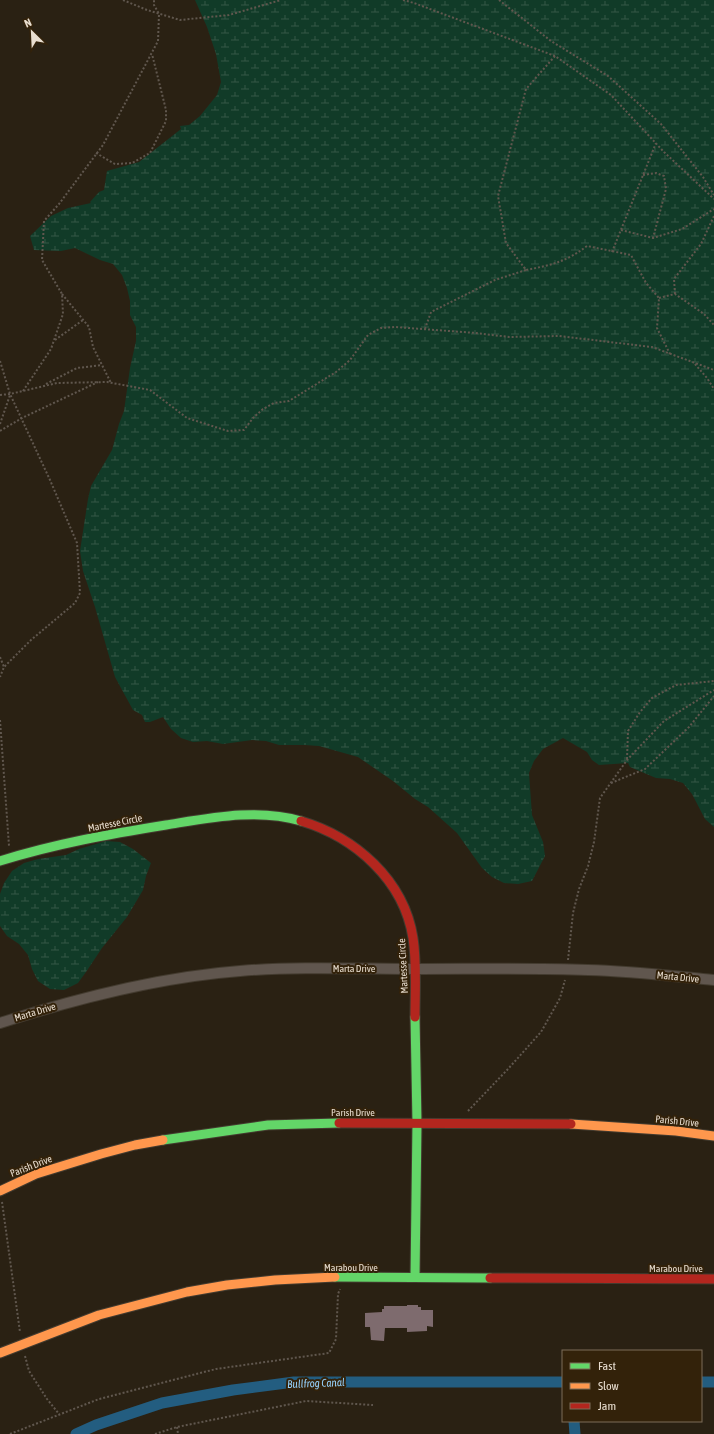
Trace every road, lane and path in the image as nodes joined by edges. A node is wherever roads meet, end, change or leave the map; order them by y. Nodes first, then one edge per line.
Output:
1 (123, 0) edge
2 (154, 0) edge
3 (281, 0) edge
4 (403, 0) edge
5 (499, 0) edge
6 (159, 14) junction
7 (152, 54) junction
8 (555, 56) junction
9 (656, 142) junction
10 (96, 153) junction
11 (643, 175) junction
12 (714, 195) edge
13 (714, 199) edge
14 (714, 209) edge
15 (714, 216) edge
16 (621, 230) junction
17 (653, 238) junction
18 (612, 252) junction
19 (526, 270) junction
20 (62, 294) junction
21 (675, 294) junction
22 (659, 298) junction
23 (84, 320) junction
24 (714, 325) edge
25 (425, 329) junction
26 (54, 341) junction
27 (670, 354) junction
28 (0, 361) edge
29 (694, 363) junction
30 (102, 364) junction
31 (714, 370) edge
32 (99, 382) junction
33 (111, 383) junction
34 (41, 386) junction
35 (714, 389) edge
36 (23, 391) junction
37 (0, 394) edge
38 (10, 394) junction
39 (22, 418) junction
40 (0, 424) edge
41 (0, 431) edge
42 (0, 657) edge
43 (4, 667) junction
44 (0, 677) edge
45 (714, 681) edge
46 (714, 690) edge
47 (714, 696) edge
48 (0, 720) edge
49 (626, 760) junction
50 (610, 783) junction
51 (10, 857) junction
52 (0, 861) edge
53 (415, 969) junction
54 (567, 970) junction
55 (714, 980) edge
56 (0, 1023) edge
57 (466, 1113) dead end
58 (417, 1123) junction
59 (714, 1136) edge
60 (0, 1190) edge
61 (344, 1277) junction
62 (415, 1277) junction
63 (714, 1279) edge
64 (22, 1346) junction
65 (0, 1353) edge
66 (373, 1405) dead end
67 (59, 1414) junction
68 (177, 1427) junction
69 (10, 1434) edge
70 (154, 1434) edge
71 (178, 1434) edge

1 - 6 path
2 - 6 path
3 - 6 path
4 - 8 path
5 - 12 path
6 - 7 path
7 - 10 path
7 - 10 path
8 - 9 path
8 - 19 path
9 - 11 path
9 - 13 path
10 - 20 path
11 - 16 path
11 - 17 path
14 - 17 path
15 - 21 path
16 - 17 path
16 - 18 path
18 - 19 path
18 - 22 path
19 - 25 path
20 - 23 path
20 - 26 path
21 - 22 path
21 - 24 path
22 - 27 path
23 - 26 path
23 - 30 path
25 - 27 path
25 - 33 path
26 - 36 path
27 - 29 path
28 - 38 path
29 - 31 path
29 - 35 path
30 - 33 path
30 - 34 path
32 - 33 path
32 - 34 path
32 - 39 path
34 - 36 path
36 - 38 path
37 - 38 path
38 - 39 path
38 - 40 path
39 - 41 path
39 - 43 path
42 - 43 path
43 - 44 path
45 - 49 path
46 - 49 path
47 - 50 path
48 - 51 path
49 - 50 path
50 - 54 path
51 - 52 street, Martesse Circle
51 - 53 street, Martesse Circle
53 - 54 street, Marta Drive
53 - 56 street, Marta Drive
53 - 58 street, Martesse Circle
54 - 55 street, Marta Drive
54 - 57 path
58 - 59 street, Parish Drive
58 - 60 street, Parish Drive
58 - 62 street, Martesse Circle
60 - 64 path
61 - 62 street, Marabou Drive
61 - 64 street, Marabou Drive
61 - 67 path
62 - 63 street, Marabou Drive
64 - 65 street, Marabou Drive
64 - 67 path
66 - 68 path
67 - 69 path
68 - 70 path
68 - 71 path

